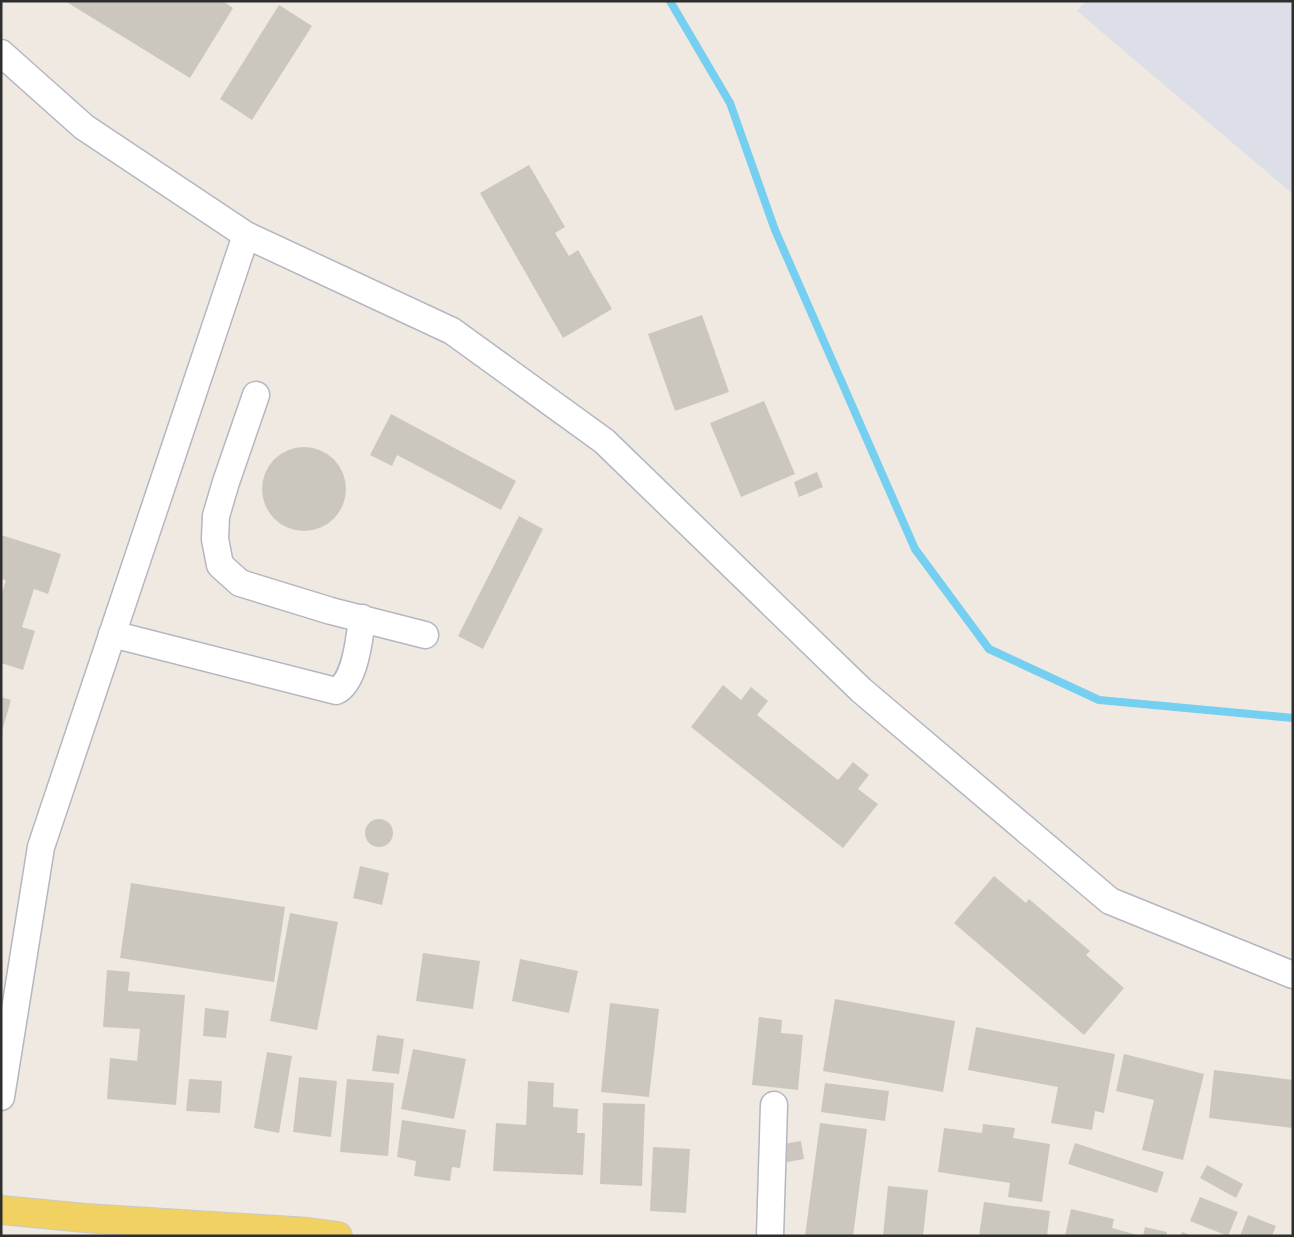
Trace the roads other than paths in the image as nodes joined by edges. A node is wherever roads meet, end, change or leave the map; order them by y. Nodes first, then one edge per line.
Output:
1 (1, 52) edge
2 (246, 235) junction
3 (256, 394) dead end
4 (362, 618) junction
5 (112, 634) junction
6 (425, 635) dead end
7 (1293, 975) edge
8 (1, 1097) edge
9 (774, 1106) dead end
10 (1, 1210) edge
11 (338, 1236) edge
12 (770, 1236) edge

1 - 2 street
2 - 5 street
2 - 7 street
3 - 4 street
4 - 5 street
4 - 6 street
5 - 8 street
9 - 12 street
10 - 11 main road

